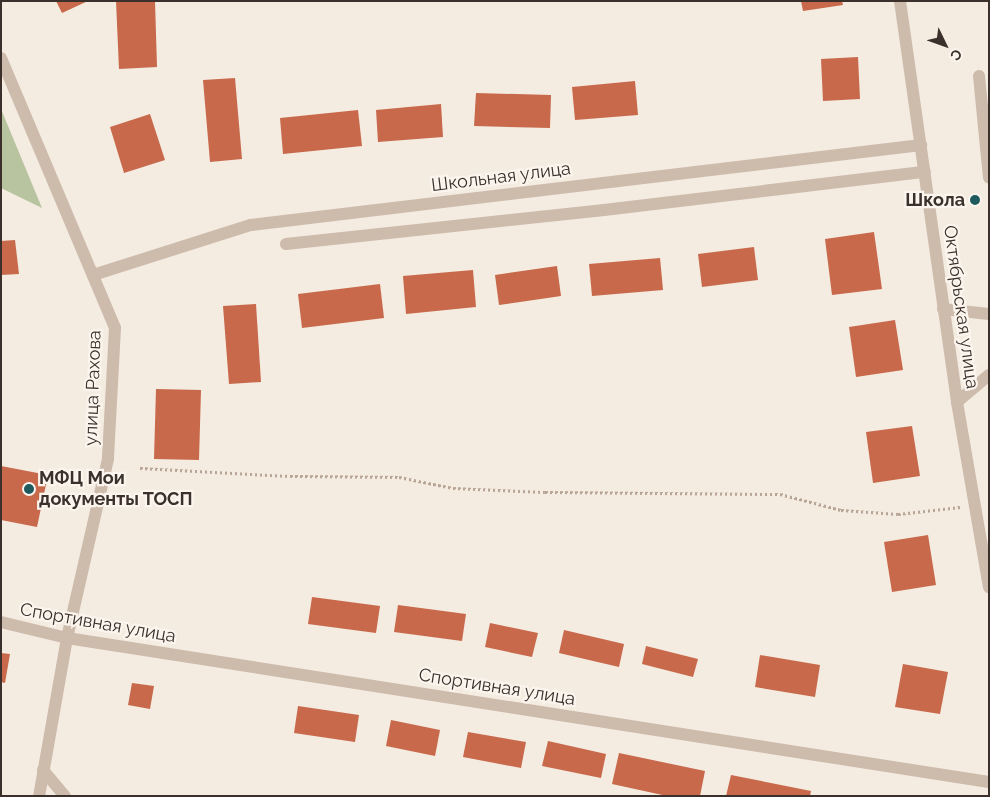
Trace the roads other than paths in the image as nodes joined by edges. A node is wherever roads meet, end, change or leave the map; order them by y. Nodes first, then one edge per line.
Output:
1 (900, 1) edge
2 (1, 58) edge
3 (979, 76) dead end
4 (921, 145) junction
5 (925, 172) junction
6 (989, 178) edge
7 (286, 244) dead end
8 (93, 275) junction
9 (943, 309) junction
10 (989, 314) edge
11 (989, 375) edge
12 (957, 402) junction
13 (989, 587) edge
14 (1, 622) edge
15 (67, 638) junction
16 (43, 770) junction
17 (989, 782) edge
18 (39, 796) edge
19 (65, 796) edge

1 - 4 street, Октябрьская улица
2 - 8 street, улица Рахова
3 - 6 street
4 - 5 street, Октябрьская улица
4 - 8 street, Школьная улица
5 - 7 street
5 - 9 street, Октябрьская улица
8 - 15 street, улица Рахова
9 - 10 street
9 - 12 street, Октябрьская улица
11 - 12 street
12 - 13 street, Октябрьская улица
14 - 15 street, Спортивная улица
15 - 16 street, улица Рахова
15 - 17 street, Спортивная улица
16 - 18 street, улица Рахова
16 - 19 street

